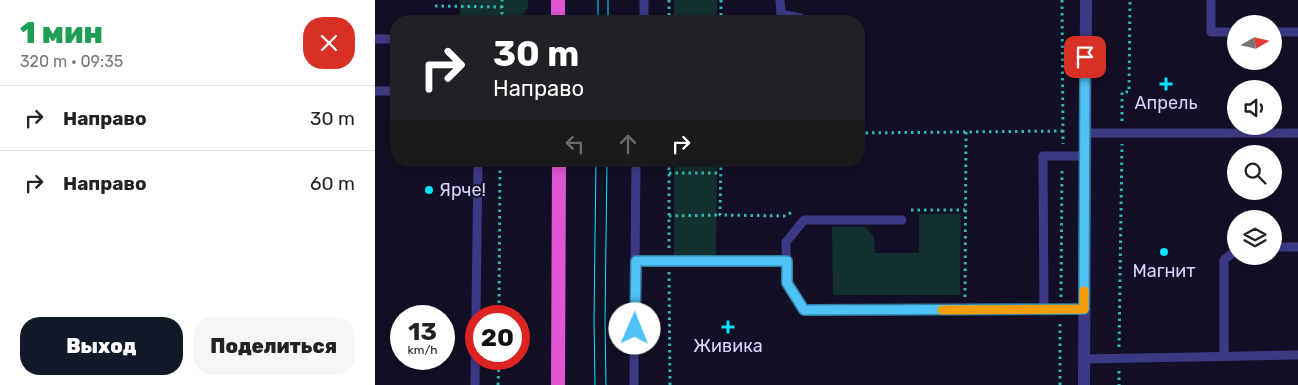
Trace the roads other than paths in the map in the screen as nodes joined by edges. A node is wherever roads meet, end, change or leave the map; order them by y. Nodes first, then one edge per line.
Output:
1 (558, 0) edge
2 (644, 0) edge
3 (780, 0) edge
4 (1086, 0) edge
5 (1211, 0) edge
6 (558, 15) edge
7 (644, 15) edge
8 (786, 15) edge
9 (1227, 32) edge
10 (1283, 32) edge
11 (1298, 32) edge
12 (375, 39) edge
13 (390, 39) edge
14 (375, 91) edge
15 (390, 91) edge
16 (1298, 133) edge
17 (1085, 134) junction
18 (1085, 156) junction
19 (478, 167) edge
20 (559, 167) edge
21 (636, 167) edge
22 (903, 220) dead end
23 (1282, 247) edge
24 (1298, 247) edge
25 (1227, 258) edge
26 (636, 261) junction
27 (787, 261) junction
28 (1084, 309) junction
29 (1044, 310) junction
30 (1298, 355) edge
31 (1224, 356) junction
32 (1083, 359) junction
33 (475, 385) edge
34 (558, 385) edge
35 (634, 385) edge
36 (1084, 385) edge

1 - 6 highway
2 - 7 lane
3 - 8 lane
4 - 17 street
5 - 9 lane
10 - 11 lane
12 - 13 lane
14 - 15 lane
16 - 17 lane
17 - 18 street
18 - 28 street
18 - 29 lane
19 - 33 lane
20 - 34 highway
21 - 26 lane
22 - 27 lane
23 - 24 lane
25 - 31 lane
26 - 27 lane
26 - 35 lane
27 - 29 lane
28 - 29 lane
28 - 32 street
30 - 31 lane
31 - 32 lane
32 - 36 street

